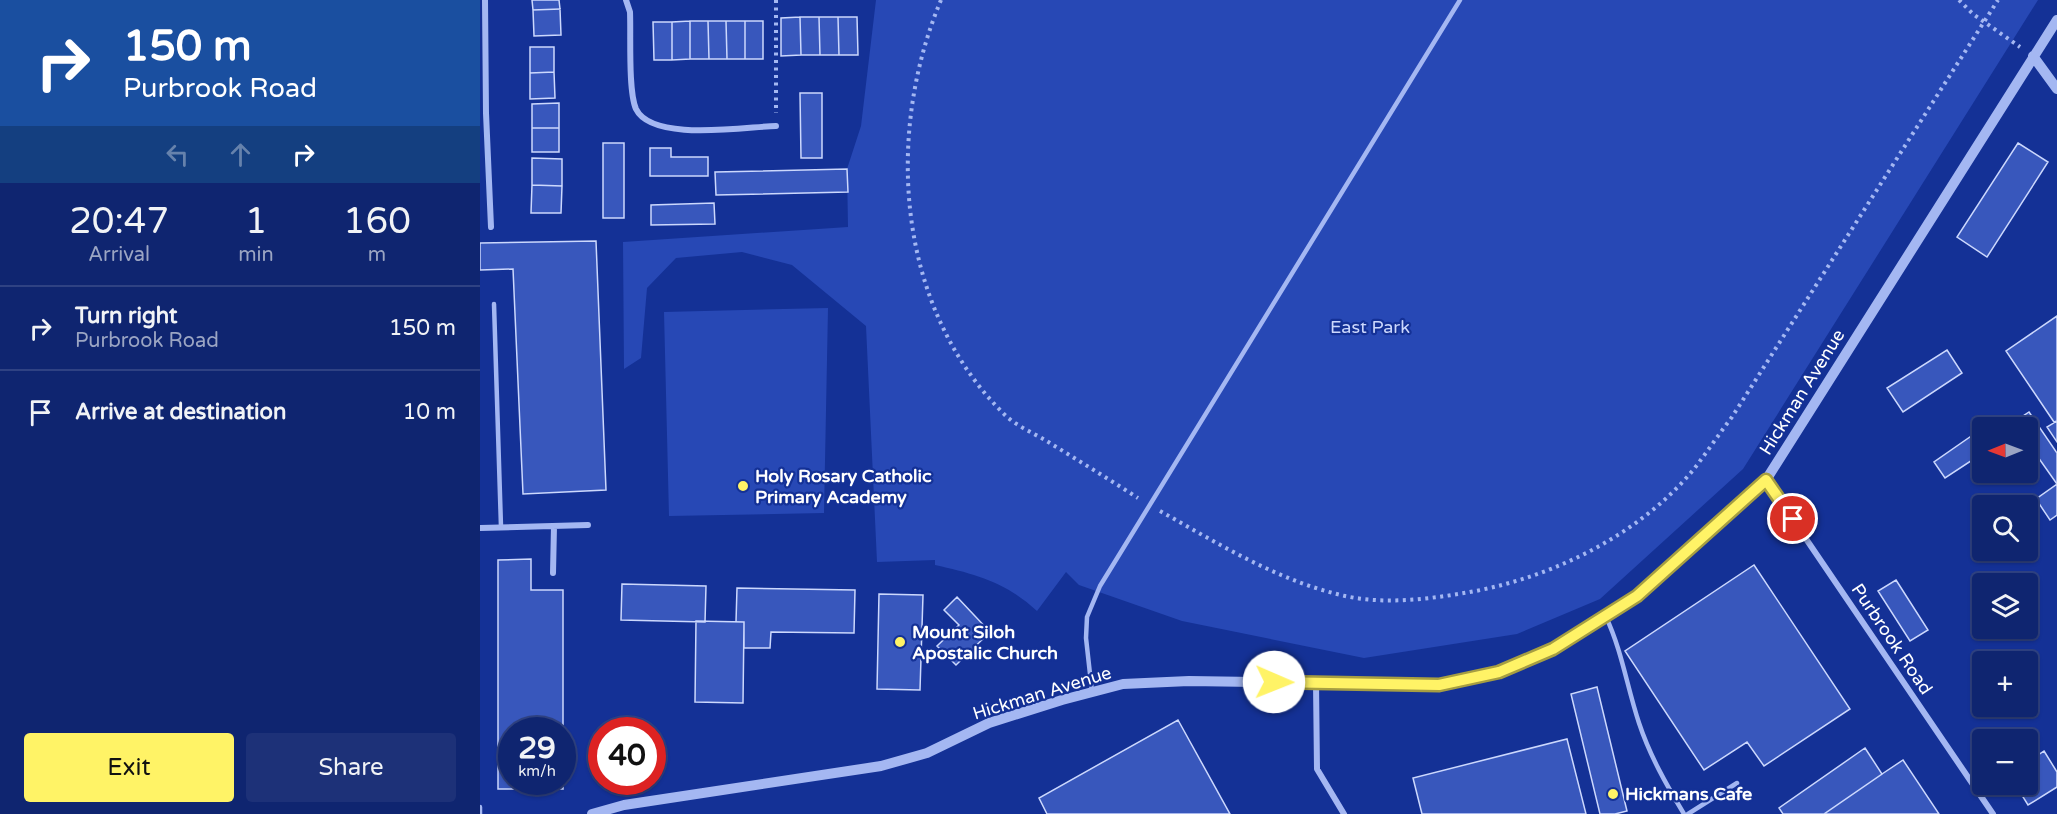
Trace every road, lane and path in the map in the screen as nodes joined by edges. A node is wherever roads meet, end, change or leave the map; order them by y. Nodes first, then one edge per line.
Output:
1 (485, 0) edge
2 (626, 0) edge
3 (776, 0) edge
4 (941, 0) edge
5 (1460, 0) edge
6 (1959, 0) edge
7 (1998, 0) edge
8 (2057, 20) edge
9 (1984, 22) junction
10 (2033, 56) junction
11 (2057, 89) edge
12 (483, 113) edge
13 (776, 126) joint
14 (491, 227) dead end
15 (494, 304) dead end
16 (1766, 480) junction
17 (1150, 505) junction
18 (588, 525) dead end
19 (554, 526) junction
20 (501, 527) junction
21 (480, 528) edge
22 (553, 573) dead end
23 (1606, 617) junction
24 (1316, 683) junction
25 (1092, 692) junction
26 (1737, 783) dead end
27 (480, 807) edge
28 (480, 814) edge
29 (592, 814) edge
30 (1344, 814) edge
31 (1686, 814) edge
32 (1992, 814) edge

1 - 12 street
2 - 13 street
3 - 13 path
4 - 17 path
5 - 17 lane
6 - 9 path
7 - 9 path
8 - 10 street, Hickman Avenue
9 - 10 path
9 - 17 path
10 - 11 street
10 - 16 street, Hickman Avenue
12 - 14 street
15 - 20 lane
16 - 23 street, Hickman Avenue
16 - 32 street, Purbrook Road
17 - 25 lane
18 - 19 street
19 - 20 street
19 - 22 street
20 - 21 street
23 - 24 street, Hickman Avenue
23 - 31 lane
24 - 25 street, Hickman Avenue
24 - 30 street
25 - 29 street, Hickman Avenue
26 - 31 lane
27 - 28 lane

